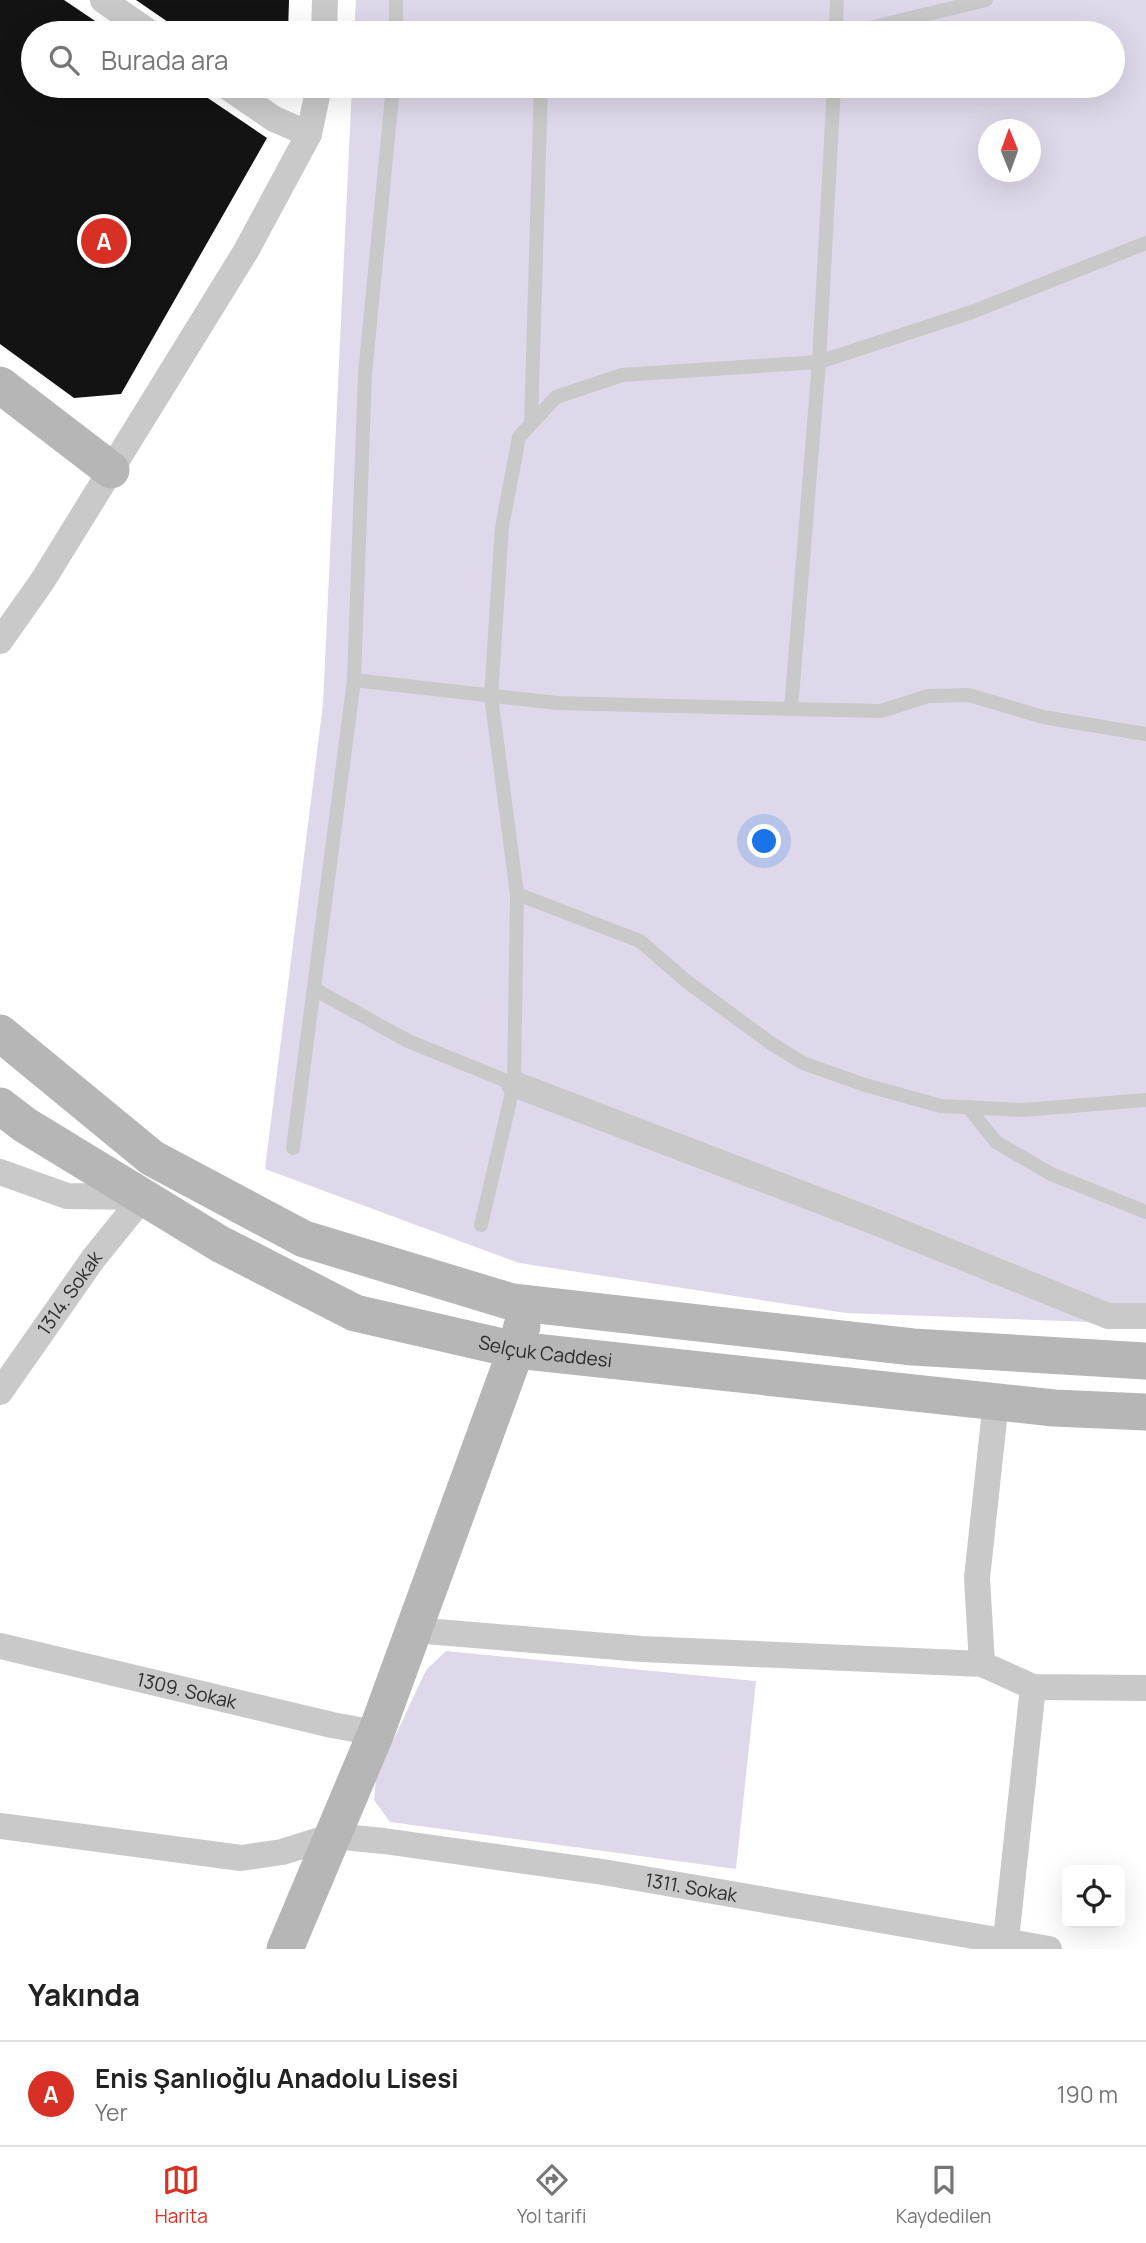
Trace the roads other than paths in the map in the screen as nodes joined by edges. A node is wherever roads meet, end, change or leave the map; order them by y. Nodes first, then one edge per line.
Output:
1 (103, 0) edge
2 (325, 0) edge
3 (396, 0) edge
4 (837, 0) edge
5 (986, 0) edge
6 (133, 21) edge
7 (324, 21) edge
8 (396, 21) edge
9 (836, 21) edge
10 (898, 21) edge
11 (243, 98) edge
12 (316, 98) edge
13 (392, 98) edge
14 (541, 98) edge
15 (833, 98) edge
16 (309, 134) junction
17 (1146, 243) edge
18 (819, 362) junction
19 (0, 386) edge
20 (531, 424) junction
21 (111, 470) junction
22 (0, 641) edge
23 (354, 680) junction
24 (491, 695) junction
25 (791, 709) junction
26 (1146, 734) edge
27 (517, 894) junction
28 (314, 989) junction
29 (0, 1034) edge
30 (514, 1084) junction
31 (1146, 1100) edge
32 (0, 1106) edge
33 (968, 1107) junction
34 (293, 1148) dead end
35 (0, 1172) edge
36 (143, 1197) junction
37 (1146, 1212) edge
38 (481, 1225) dead end
39 (528, 1304) junction
40 (1146, 1316) edge
41 (516, 1350) junction
42 (1146, 1361) edge
43 (0, 1392) edge
44 (996, 1401) junction
45 (1146, 1412) edge
46 (413, 1630) junction
47 (0, 1646) edge
48 (982, 1664) junction
49 (1033, 1687) junction
50 (1146, 1688) edge
51 (376, 1733) junction
52 (0, 1826) edge
53 (333, 1836) junction
54 (1006, 1945) edge
55 (285, 1949) edge
56 (1049, 1949) edge

1 - 6 street
2 - 7 street
3 - 8 lane
4 - 9 lane
5 - 10 lane
11 - 16 street
12 - 16 street
13 - 23 lane
14 - 20 lane
15 - 18 lane
16 - 21 street
17 - 18 lane
18 - 20 lane
18 - 25 lane
19 - 21 main road
20 - 24 lane
21 - 22 street
23 - 24 lane
23 - 28 lane
24 - 25 lane
24 - 27 lane
25 - 26 lane
27 - 30 lane
27 - 33 lane
28 - 30 lane
28 - 34 lane
29 - 39 main road
30 - 38 lane
30 - 40 street
31 - 33 lane
32 - 36 main road, Selçuk Caddesi
33 - 37 lane
35 - 36 street
36 - 41 main road, Selçuk Caddesi
36 - 43 street, 1314. Sokak
39 - 41 main road
39 - 42 main road
41 - 44 main road, Selçuk Caddesi
41 - 46 main road
44 - 45 main road, Selçuk Caddesi
44 - 48 street
46 - 48 street
46 - 51 main road
47 - 51 street, 1309. Sokak
48 - 49 street
49 - 50 street
49 - 54 street
51 - 53 main road
52 - 53 street
53 - 54 street, 1311. Sokak
53 - 55 main road
54 - 56 street, 1311. Sokak

